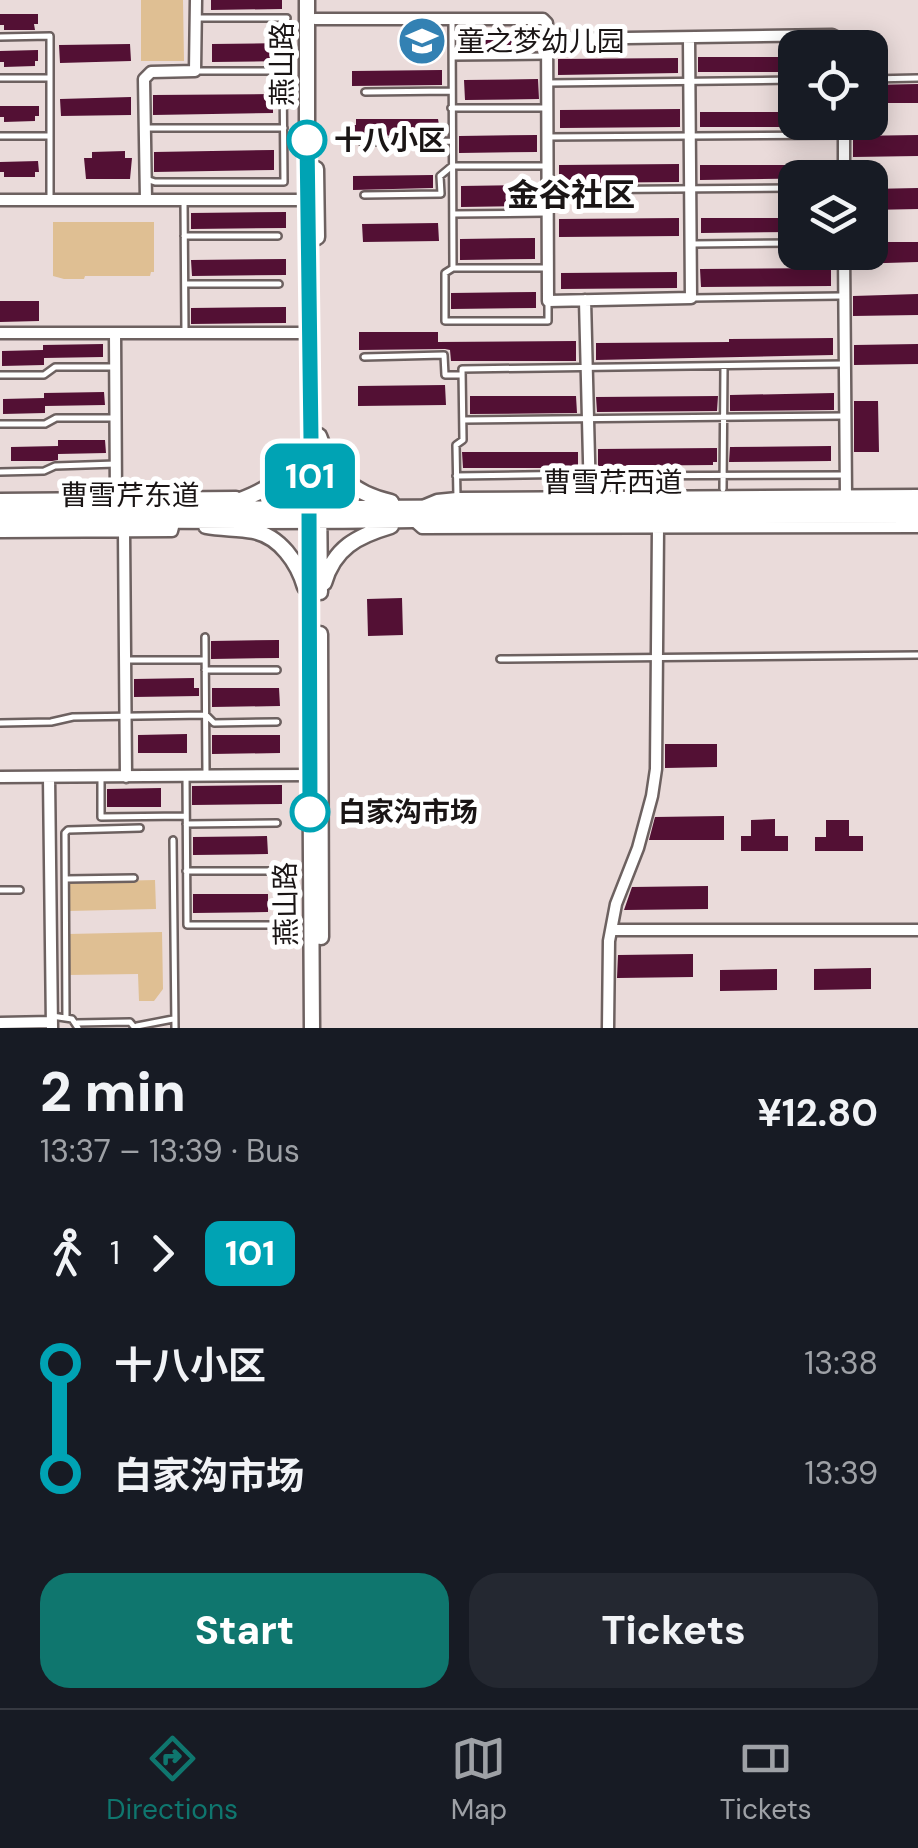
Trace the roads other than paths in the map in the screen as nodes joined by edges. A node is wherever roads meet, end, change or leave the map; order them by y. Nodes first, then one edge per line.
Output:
1 (196, 0) edge
2 (307, 0) edge
3 (315, 0) edge
4 (196, 18) junction
5 (287, 18) dead end
6 (314, 19) junction
7 (452, 19) junction
8 (547, 30) junction
9 (778, 36) edge
10 (0, 37) edge
11 (688, 38) junction
12 (547, 56) junction
13 (453, 57) junction
14 (196, 71) junction
15 (0, 78) edge
16 (50, 78) junction
17 (918, 78) edge
18 (888, 79) edge
19 (778, 80) edge
20 (689, 82) junction
21 (547, 83) junction
22 (451, 91) junction
23 (365, 92) dead end
24 (452, 108) junction
25 (547, 108) junction
26 (145, 128) junction
27 (284, 128) junction
28 (778, 135) edge
29 (0, 136) edge
30 (50, 136) junction
31 (690, 136) junction
32 (548, 137) junction
33 (452, 141) junction
34 (362, 142) dead end
35 (452, 166) junction
36 (548, 166) junction
37 (146, 178) junction
38 (778, 188) edge
39 (690, 189) junction
40 (548, 190) junction
41 (364, 195) dead end
42 (0, 200) edge
43 (50, 200) junction
44 (146, 200) junction
45 (184, 200) junction
46 (307, 200) junction
47 (548, 213) junction
48 (453, 214) junction
49 (184, 236) junction
50 (278, 236) dead end
51 (778, 243) edge
52 (690, 244) junction
53 (453, 268) junction
54 (548, 268) junction
55 (844, 270) edge
56 (184, 284) junction
57 (279, 284) dead end
58 (844, 296) junction
59 (691, 298) junction
60 (585, 300) junction
61 (548, 301) junction
62 (0, 333) edge
63 (114, 333) junction
64 (185, 333) junction
65 (309, 333) junction
66 (364, 357) dead end
67 (844, 364) junction
68 (724, 366) junction
69 (115, 367) junction
70 (586, 368) junction
71 (0, 375) edge
72 (462, 375) junction
73 (845, 416) junction
74 (724, 417) junction
75 (115, 418) junction
76 (587, 419) junction
77 (463, 420) junction
78 (0, 424) edge
79 (315, 438) junction
80 (116, 464) junction
81 (0, 472) edge
82 (845, 474) junction
83 (588, 475) junction
84 (723, 475) junction
85 (456, 476) junction
86 (723, 489) dead end
87 (257, 495) junction
88 (918, 495) edge
89 (846, 496) junction
90 (457, 498) junction
91 (0, 499) edge
92 (116, 499) junction
93 (590, 502) junction
94 (918, 505) edge
95 (215, 509) junction
96 (0, 510) edge
97 (314, 514) junction
98 (414, 514) junction
99 (918, 515) edge
100 (0, 521) edge
101 (655, 522) junction
102 (174, 525) junction
103 (918, 527) edge
104 (124, 531) junction
105 (0, 532) edge
106 (315, 602) junction
107 (205, 637) dead end
108 (918, 654) edge
109 (657, 658) junction
110 (500, 659) dead end
111 (125, 660) junction
112 (205, 660) junction
113 (205, 670) junction
114 (278, 670) dead end
115 (206, 715) junction
116 (126, 716) junction
117 (277, 722) dead end
118 (0, 723) edge
119 (310, 775) junction
120 (126, 776) junction
121 (186, 776) junction
122 (206, 776) junction
123 (0, 777) edge
124 (49, 777) junction
125 (101, 777) junction
126 (186, 820) junction
127 (277, 823) dead end
128 (140, 828) dead end
129 (173, 840) dead end
130 (276, 870) dead end
131 (186, 871) junction
132 (134, 878) dead end
133 (66, 879) junction
134 (0, 890) edge
135 (20, 890) dead end
136 (277, 925) dead end
137 (612, 930) junction
138 (918, 930) edge
139 (66, 1018) junction
140 (174, 1019) junction
141 (0, 1022) edge
142 (52, 1022) edge
143 (77, 1026) edge
144 (136, 1027) edge
145 (175, 1028) edge
146 (312, 1028) edge
147 (321, 1028) edge
148 (608, 1028) edge

1 - 4 street
2 - 46 main road, 燕山路
3 - 6 main road, 燕山路
4 - 5 lane
4 - 14 street
6 - 7 street
6 - 79 main road, 燕山路
7 - 8 street
7 - 13 lane
8 - 11 street
8 - 12 street
9 - 11 street
10 - 16 lane
11 - 20 street
12 - 13 lane
12 - 21 street
13 - 22 lane
14 - 26 street
14 - 27 lane
15 - 16 lane
16 - 30 lane
17 - 18 lane
19 - 20 lane
20 - 21 lane
20 - 31 street
21 - 25 street
22 - 23 lane
22 - 24 lane
24 - 25 lane
24 - 33 lane
25 - 32 street
26 - 27 lane
26 - 37 street
27 - 37 lane
28 - 31 lane
29 - 30 lane
30 - 43 lane
31 - 32 lane
31 - 39 street
32 - 36 street
33 - 34 lane
33 - 35 lane
35 - 36 lane
35 - 41 lane
35 - 48 lane
36 - 40 street
37 - 44 street
38 - 39 lane
39 - 40 lane
39 - 52 street
40 - 47 street
42 - 43 street
43 - 44 street
44 - 45 street
45 - 46 street
45 - 49 lane
46 - 65 main road, 燕山路
47 - 48 lane
47 - 54 street
48 - 53 lane
49 - 50 lane
49 - 56 lane
51 - 52 lane
52 - 59 street
53 - 54 lane
53 - 61 lane
54 - 61 street
55 - 58 street
56 - 57 lane
56 - 64 lane
58 - 59 lane
58 - 67 street
59 - 60 street
60 - 61 street
60 - 70 street
62 - 63 street
63 - 64 street
63 - 69 street
64 - 65 street
65 - 79 main road, 燕山路
66 - 72 lane
67 - 68 lane
67 - 73 street
68 - 70 lane
68 - 74 lane
69 - 71 lane
69 - 75 street
70 - 72 lane
70 - 76 street
72 - 77 lane
73 - 74 lane
73 - 82 street
74 - 76 lane
74 - 84 lane
75 - 78 lane
75 - 80 street
76 - 77 lane
76 - 83 street
77 - 85 lane
79 - 87 main road
79 - 97 main road, 燕山路
79 - 98 main road
80 - 81 lane
80 - 92 street
82 - 84 lane
82 - 89 street
83 - 84 lane
83 - 85 lane
83 - 93 street
84 - 86 lane
85 - 90 lane
87 - 92 street
87 - 95 main road
88 - 89 street
89 - 93 street
90 - 93 street
90 - 98 street
91 - 92 street
93 - 94 main road, 曹雪芹西道
93 - 98 main road, 曹雪芹西道
95 - 96 main road, 曹雪芹东道
95 - 97 main road, 曹雪芹东道
97 - 98 main road, 曹雪芹西道
97 - 102 main road, 曹雪芹东道
97 - 106 main road, 燕山路
98 - 101 main road, 曹雪芹西道
98 - 106 main road
99 - 101 main road, 曹雪芹西道
100 - 102 main road, 曹雪芹东道
101 - 103 street
101 - 109 street
102 - 104 street
102 - 106 main road
104 - 105 street
104 - 111 street
106 - 119 main road, 燕山路
106 - 147 main road, 燕山路
107 - 112 lane
108 - 109 lane
109 - 110 lane
109 - 137 street
111 - 112 lane
111 - 116 street
112 - 113 lane
113 - 114 lane
113 - 115 lane
115 - 116 lane
115 - 117 lane
115 - 122 lane
116 - 118 lane
116 - 120 street
119 - 122 street
119 - 146 main road, 燕山路
120 - 121 street
120 - 125 street
121 - 122 street
121 - 126 lane
123 - 124 street
124 - 125 street
124 - 142 street
125 - 126 lane
126 - 127 lane
126 - 131 lane
128 - 133 lane
129 - 140 lane
130 - 131 lane
131 - 136 lane
132 - 133 lane
133 - 139 lane
134 - 135 lane
137 - 138 street
137 - 148 street
139 - 142 lane
139 - 143 lane
140 - 144 lane
140 - 145 lane
141 - 142 street
143 - 144 lane

